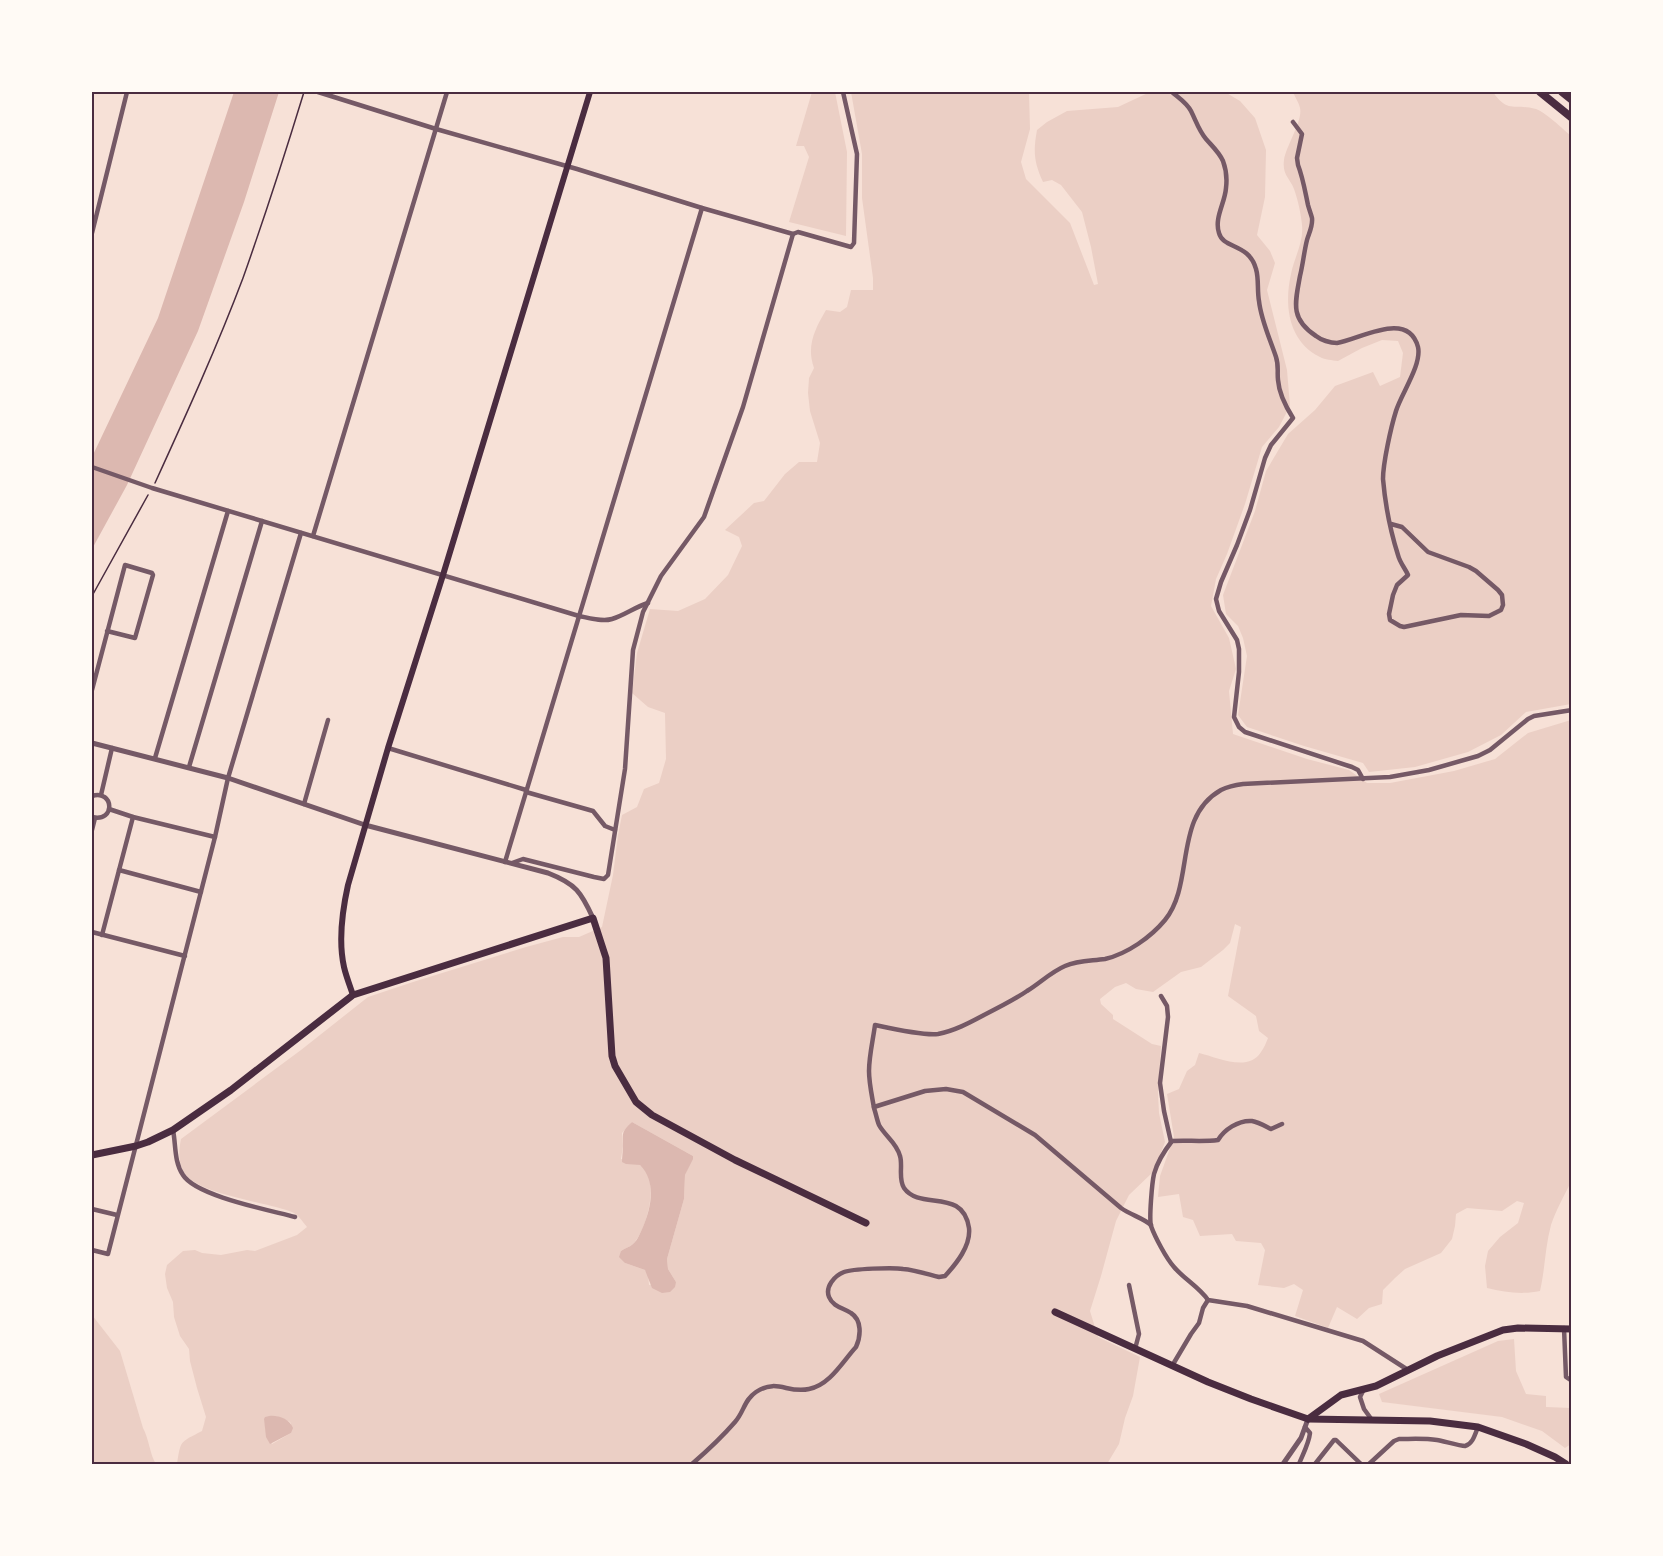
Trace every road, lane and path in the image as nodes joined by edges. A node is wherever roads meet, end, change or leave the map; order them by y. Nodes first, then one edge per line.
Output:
1 (127, 92) edge
2 (304, 92) edge
3 (318, 92) edge
4 (447, 92) edge
5 (590, 92) edge
6 (843, 92) edge
7 (1172, 92) edge
8 (1540, 92) edge
9 (1562, 92) edge
10 (1572, 100) edge
11 (1572, 118) edge
12 (1293, 122) dead end
13 (436, 129) junction
14 (568, 166) junction
15 (702, 208) junction
16 (92, 233) edge
17 (793, 234) junction
18 (92, 467) edge
19 (152, 488) junction
20 (228, 510) junction
21 (262, 521) junction
22 (1391, 524) junction
23 (301, 532) junction
24 (313, 536) junction
25 (443, 575) junction
26 (92, 596) edge
27 (648, 603) junction
28 (579, 616) junction
29 (107, 631) junction
30 (92, 690) edge
31 (1572, 711) edge
32 (328, 720) dead end
33 (92, 743) edge
34 (112, 748) junction
35 (388, 748) junction
36 (155, 758) junction
37 (189, 767) junction
38 (228, 777) junction
39 (1363, 779) junction
40 (526, 791) junction
41 (101, 795) junction
42 (92, 796) edge
43 (304, 804) junction
44 (109, 809) junction
45 (93, 817) edge
46 (133, 817) junction
47 (364, 825) junction
48 (615, 830) junction
49 (92, 831) edge
50 (215, 837) junction
51 (508, 863) junction
52 (119, 870) junction
53 (201, 892) junction
54 (593, 918) junction
55 (92, 932) edge
56 (102, 935) junction
57 (185, 956) junction
58 (353, 995) junction
59 (1161, 996) dead end
60 (874, 1107) junction
61 (1282, 1124) dead end
62 (173, 1130) junction
63 (1171, 1142) junction
64 (136, 1146) junction
65 (92, 1155) edge
66 (92, 1209) edge
67 (117, 1215) junction
68 (295, 1217) dead end
69 (866, 1223) dead end
70 (1151, 1226) junction
71 (92, 1250) edge
72 (1129, 1285) dead end
73 (1208, 1300) junction
74 (1055, 1312) dead end
75 (1568, 1328) edge
76 (1134, 1348) junction
77 (1172, 1366) junction
78 (1408, 1370) junction
79 (1572, 1381) edge
80 (1363, 1391) junction
81 (1372, 1420) junction
82 (1306, 1423) junction
83 (1478, 1427) junction
84 (692, 1464) edge
85 (1283, 1464) edge
86 (1299, 1464) edge
87 (1315, 1464) edge
88 (1361, 1464) edge
89 (1369, 1464) edge
90 (1566, 1464) edge

1 - 16 street
2 - 19 path
3 - 13 street
4 - 13 street
5 - 14 main road
6 - 17 street
7 - 39 street
8 - 11 highway
9 - 10 highway
12 - 22 street
13 - 14 street
13 - 24 street
14 - 15 street
14 - 25 main road
15 - 17 street
15 - 28 street
17 - 27 street
18 - 19 street
19 - 20 street
19 - 26 path
20 - 21 street
20 - 36 street
21 - 23 street
21 - 37 street
22 - 22 street
23 - 24 street
23 - 38 street
24 - 25 street
25 - 28 street
25 - 35 main road
27 - 28 street
27 - 48 street
28 - 40 street
29 - 29 street
29 - 30 street
31 - 39 street
32 - 43 street
33 - 34 street
34 - 36 street
34 - 41 street
35 - 40 street
35 - 47 main road
36 - 37 street
37 - 38 street
38 - 43 street
38 - 50 street
39 - 60 street
40 - 48 street
40 - 51 street
41 - 42 street
41 - 44 street
43 - 47 street
44 - 45 street
44 - 46 street
45 - 49 street
46 - 50 street
46 - 52 street
47 - 51 street
47 - 58 main road
48 - 51 street
50 - 53 street
51 - 54 street
52 - 53 street
52 - 56 street
53 - 57 street
54 - 58 main road
54 - 69 main road
55 - 56 street
56 - 57 street
57 - 64 street
58 - 62 main road
59 - 63 street
60 - 70 street
60 - 84 street
61 - 63 street
62 - 64 main road
62 - 68 street
63 - 70 street
64 - 65 main road
64 - 67 street
66 - 67 street
67 - 71 street
70 - 73 street
72 - 76 street
73 - 77 street
73 - 78 street
74 - 76 main road
75 - 78 main road
75 - 79 street
76 - 77 main road
77 - 82 main road
78 - 80 main road
80 - 81 street
80 - 82 main road
81 - 82 main road
81 - 83 main road
82 - 85 street
82 - 86 street
83 - 89 street
83 - 90 main road
87 - 88 street

